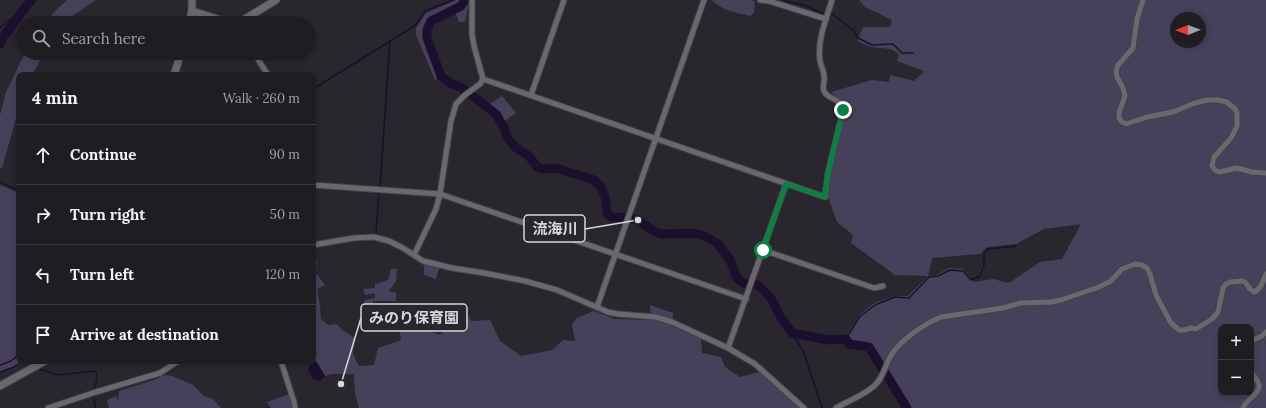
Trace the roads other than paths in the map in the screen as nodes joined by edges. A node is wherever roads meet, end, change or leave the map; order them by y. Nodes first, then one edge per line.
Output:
1 (192, 0) edge
2 (276, 0) edge
3 (472, 0) edge
4 (564, 0) edge
5 (704, 0) edge
6 (760, 0) edge
7 (832, 0) edge
8 (1144, 0) edge
9 (192, 11) junction
10 (191, 16) edge
11 (208, 16) edge
12 (250, 16) edge
13 (826, 19) junction
14 (179, 60) edge
15 (258, 60) edge
16 (175, 72) edge
17 (266, 72) edge
18 (483, 79) junction
19 (531, 95) junction
20 (656, 138) junction
21 (1266, 173) edge
22 (786, 184) junction
23 (316, 185) edge
24 (440, 194) junction
25 (316, 245) edge
26 (763, 250) junction
27 (616, 254) junction
28 (414, 255) junction
29 (1266, 274) edge
30 (883, 286) dead end
31 (746, 299) junction
32 (597, 307) junction
33 (1266, 332) edge
34 (1254, 340) edge
35 (728, 348) junction
36 (40, 364) edge
37 (174, 364) edge
38 (282, 364) edge
39 (1254, 376) edge
40 (0, 386) edge
41 (1254, 394) edge
42 (1252, 396) edge
43 (48, 408) edge
44 (295, 408) edge
45 (804, 408) edge
46 (836, 408) edge
47 (1243, 408) edge

1 - 9 main road
2 - 12 main road
3 - 18 street
4 - 19 street
5 - 20 street
6 - 13 street
7 - 13 street
8 - 21 street
9 - 10 main road
9 - 11 main road
13 - 22 street
14 - 16 main road
15 - 17 street
18 - 19 street
18 - 24 street
19 - 20 street
20 - 22 street
20 - 27 street
22 - 26 street
23 - 24 street
24 - 27 street
24 - 28 street
25 - 28 street
26 - 30 street
26 - 31 street
27 - 31 street
27 - 32 street
28 - 32 street
29 - 46 street
31 - 35 street
32 - 35 street
33 - 34 street
35 - 45 street
36 - 40 main road
37 - 43 street
38 - 44 street
39 - 41 street
42 - 47 street

